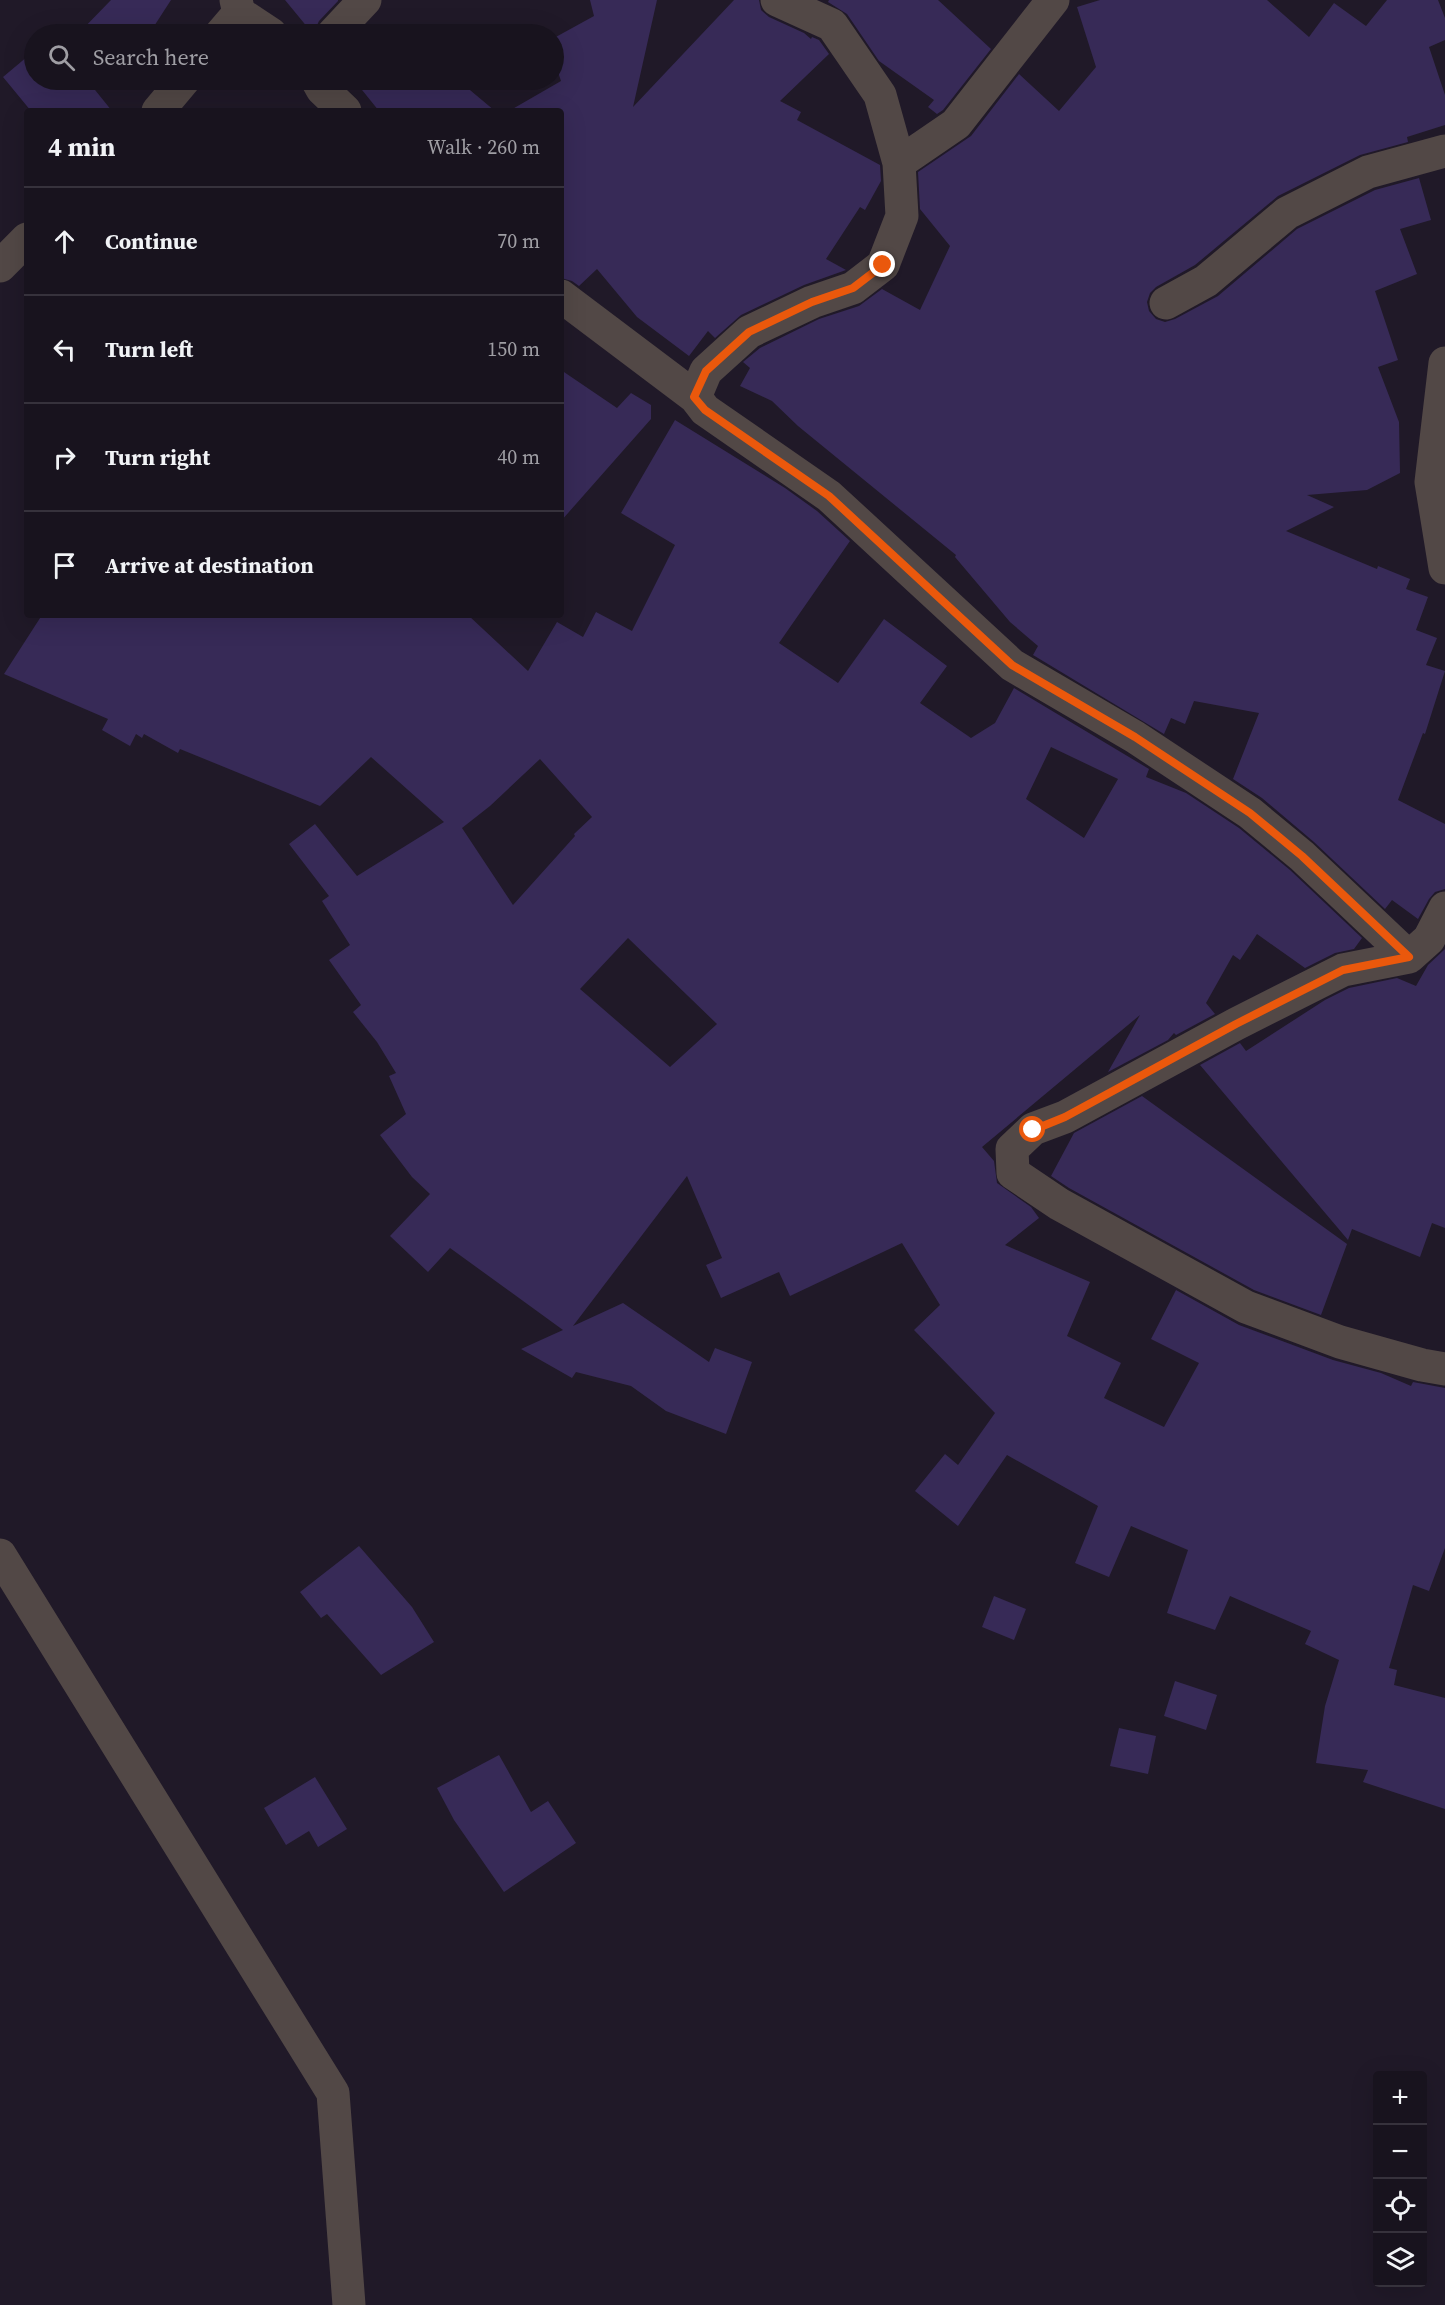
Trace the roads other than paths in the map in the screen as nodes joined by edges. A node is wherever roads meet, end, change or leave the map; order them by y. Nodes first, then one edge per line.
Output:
1 (365, 0) edge
2 (777, 0) edge
3 (1053, 0) edge
4 (232, 16) edge
5 (249, 24) edge
6 (342, 24) edge
7 (176, 90) edge
8 (323, 90) edge
9 (161, 108) edge
10 (342, 108) edge
11 (1445, 151) edge
12 (899, 163) junction
13 (24, 242) edge
14 (0, 266) edge
15 (564, 298) edge
16 (1166, 303) dead end
17 (1445, 363) edge
18 (694, 397) junction
19 (1445, 565) edge
20 (1445, 908) edge
21 (1409, 957) junction
22 (1445, 1369) edge
23 (0, 1555) edge
24 (349, 2305) edge

1 - 6 street
2 - 12 street
3 - 12 street
4 - 5 street
7 - 9 street
8 - 10 street
11 - 16 street
12 - 18 street
13 - 14 street
15 - 18 street
17 - 19 street
18 - 21 street
20 - 21 street
21 - 22 street
23 - 24 street

